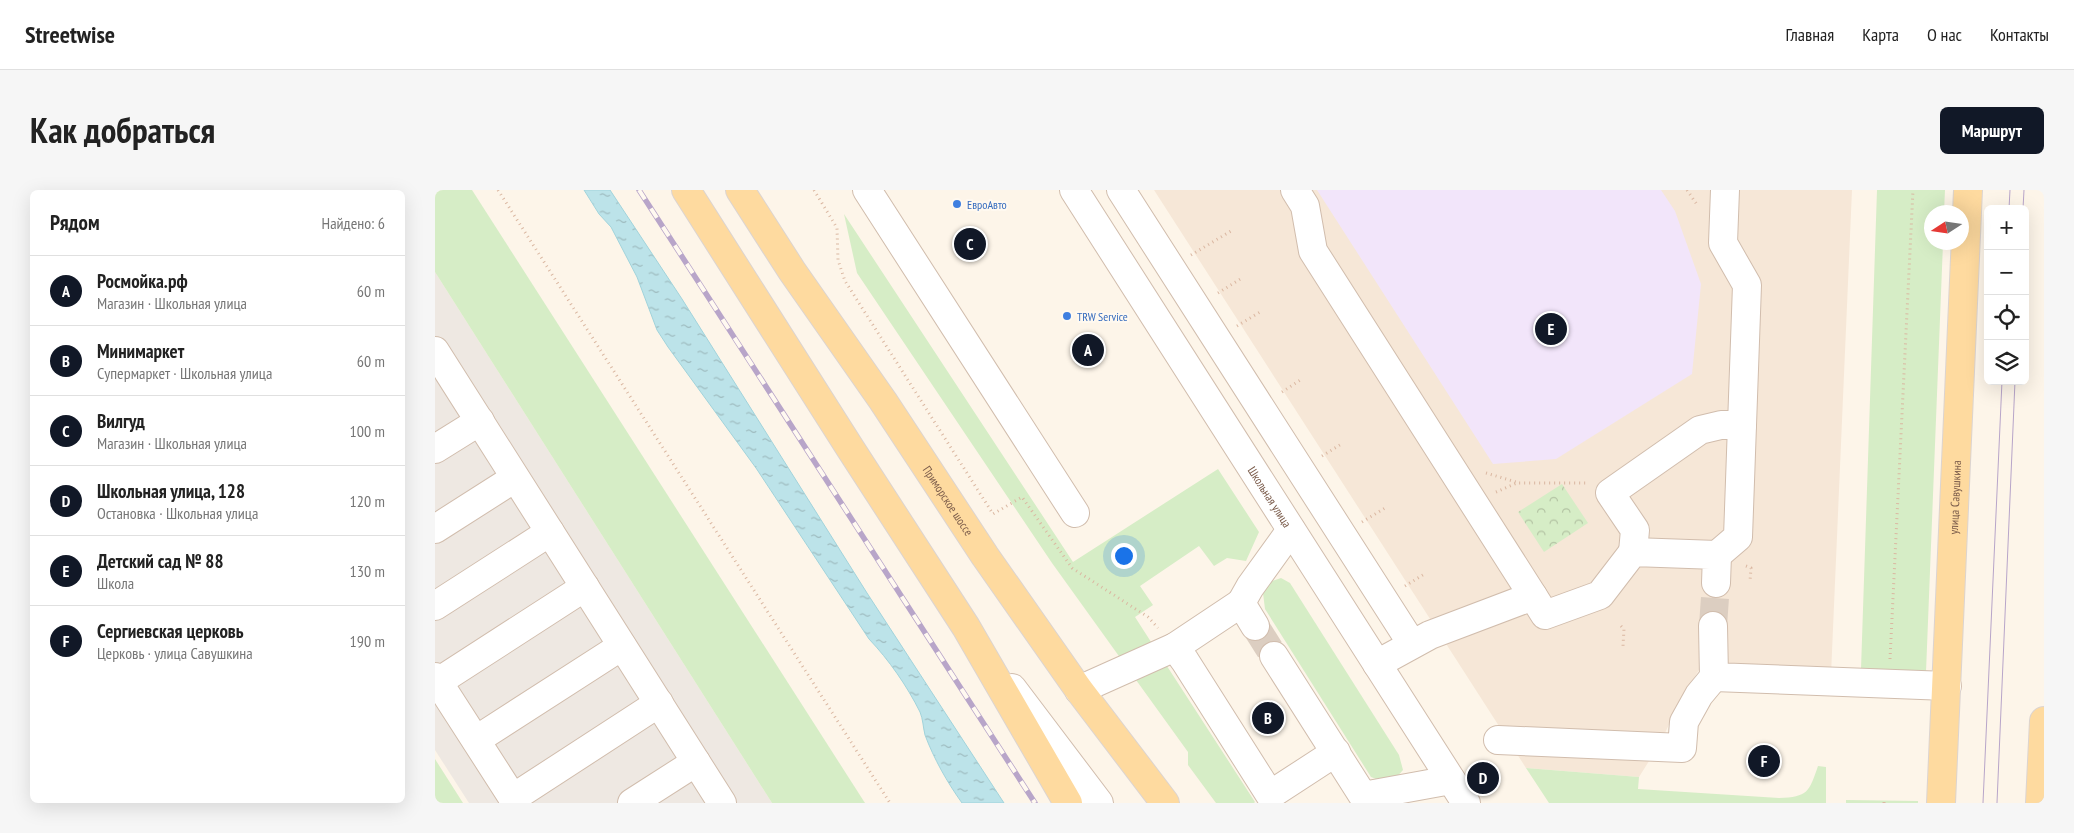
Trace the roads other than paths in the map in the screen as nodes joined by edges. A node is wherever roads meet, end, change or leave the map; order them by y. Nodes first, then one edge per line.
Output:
1 (685, 190) edge
2 (740, 190) edge
3 (867, 190) edge
4 (1074, 190) edge
5 (1121, 190) edge
6 (1295, 190) edge
7 (1725, 190) edge
8 (1968, 190) edge
9 (436, 356) edge
10 (479, 421) junction
11 (1742, 425) junction
12 (435, 449) edge
13 (515, 478) junction
14 (1075, 513) dead end
15 (435, 529) edge
16 (1291, 530) junction
17 (550, 532) junction
18 (1633, 552) junction
19 (1717, 555) junction
20 (1716, 583) tunnel mouth
21 (585, 587) junction
22 (1533, 596) junction
23 (435, 606) edge
24 (1713, 626) tunnel mouth
25 (966, 627) junction
26 (1412, 644) junction
27 (622, 646) junction
28 (1175, 647) junction
29 (1274, 656) tunnel mouth
30 (1377, 664) junction
31 (1714, 677) junction
32 (437, 679) edge
33 (1947, 686) junction
34 (1079, 690) junction
35 (659, 704) junction
36 (2044, 721) edge
37 (476, 740) junction
38 (1498, 740) dead end
39 (1336, 752) junction
40 (696, 762) junction
41 (2043, 763) edge
42 (1451, 780) junction
43 (1267, 799) edge
44 (514, 800) edge
45 (632, 803) edge
46 (722, 803) edge
47 (1068, 803) edge
48 (1099, 803) edge
49 (1165, 803) edge
50 (1466, 803) edge
51 (1941, 803) edge
52 (2040, 803) edge

1 - 25 main road
2 - 34 main road, Приморское шоссе
3 - 14 street
4 - 16 street, Школьная улица
5 - 26 street
6 - 22 street
7 - 11 street
8 - 33 main road, улица Савушкина
9 - 10 street
10 - 12 street
10 - 13 street
11 - 18 street
11 - 19 street
13 - 15 street
13 - 17 street
16 - 28 street
16 - 30 street, Школьная улица
17 - 21 street
17 - 23 street
18 - 19 street
18 - 22 street
19 - 20 street
21 - 27 street
21 - 32 street
22 - 26 street
24 - 31 street
25 - 47 main road
25 - 48 street
26 - 30 street
27 - 35 street
27 - 37 street
28 - 34 street
28 - 43 street
29 - 39 street
30 - 42 street, Школьная улица
31 - 33 street
31 - 38 street
32 - 37 street
33 - 51 main road, улица Савушкина
34 - 49 main road, Приморское шоссе
35 - 40 street
35 - 44 street
36 - 41 main road
37 - 44 street
39 - 42 street
39 - 43 street
40 - 45 street
40 - 46 street
41 - 52 main road
42 - 50 street, Школьная улица

